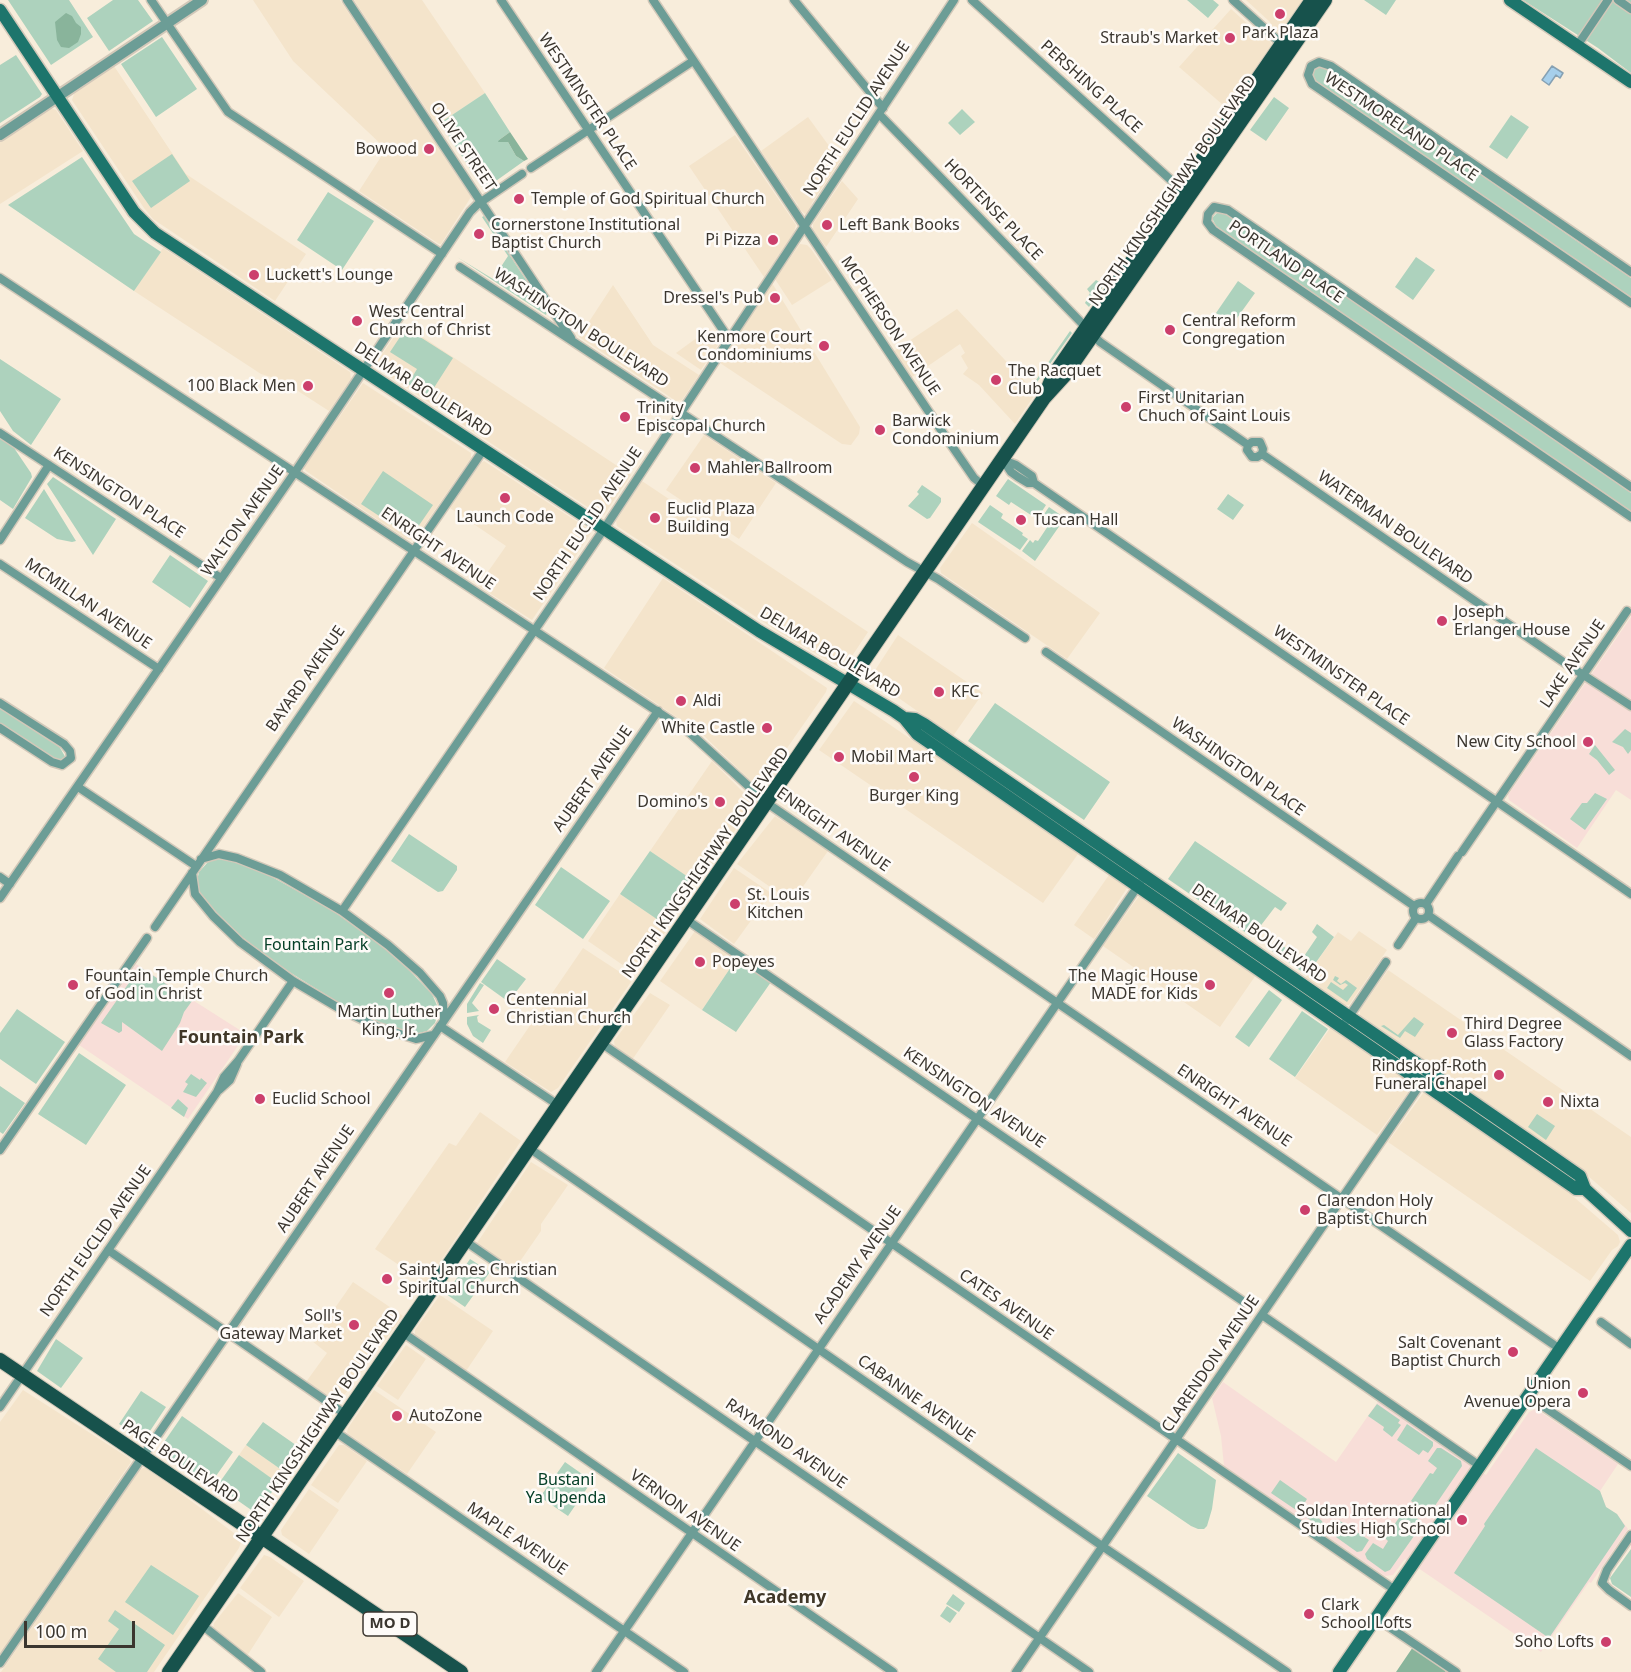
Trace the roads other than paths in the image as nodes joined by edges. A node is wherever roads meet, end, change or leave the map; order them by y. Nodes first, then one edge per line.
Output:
1 (151, 0) edge
2 (202, 0) edge
3 (347, 0) edge
4 (501, 0) edge
5 (653, 0) edge
6 (794, 0) edge
7 (954, 0) edge
8 (972, 0) edge
9 (1233, 0) edge
10 (1312, 0) edge
11 (1325, 0) edge
12 (1510, 0) edge
13 (1608, 0) edge
14 (1618, 0) edge
15 (1631, 9) edge
16 (0, 10) edge
17 (166, 24) junction
18 (1577, 46) junction
19 (1286, 47) junction
20 (693, 61) junction
21 (1631, 82) edge
22 (58, 96) junction
23 (881, 111) junction
24 (587, 130) junction
25 (0, 135) edge
26 (531, 168) dead end
27 (522, 174) dead end
28 (1185, 193) junction
29 (482, 201) junction
30 (804, 227) junction
31 (442, 254) junction
32 (460, 267) dead end
33 (1631, 272) edge
34 (0, 278) edge
35 (1631, 303) edge
36 (1090, 331) junction
37 (729, 339) junction
38 (573, 341) junction
39 (364, 371) junction
40 (681, 412) junction
41 (0, 433) edge
42 (484, 449) junction
43 (1003, 460) junction
44 (50, 465) junction
45 (295, 472) junction
46 (985, 487) junction
47 (1631, 487) edge
48 (1631, 518) edge
49 (604, 529) junction
50 (0, 540) edge
51 (413, 551) junction
52 (0, 564) edge
53 (926, 572) junction
54 (221, 578) junction
55 (1627, 611) dead end
56 (535, 630) junction
57 (1024, 638) dead end
58 (1046, 652) dead end
59 (159, 669) junction
60 (1584, 674) junction
61 (849, 683) junction
62 (0, 703) edge
63 (1631, 706) edge
64 (658, 711) junction
65 (904, 718) junction
66 (0, 728) edge
67 (78, 787) junction
68 (1496, 801) junction
69 (767, 803) junction
70 (196, 866) junction
71 (1145, 875) junction
72 (0, 877) edge
73 (10, 884) junction
74 (1137, 886) junction
75 (1631, 894) edge
76 (0, 898) edge
77 (1426, 904) junction
78 (1414, 906) junction
79 (342, 911) junction
80 (1428, 915) junction
81 (1416, 918) junction
82 (687, 920) junction
83 (154, 927) dead end
84 (147, 938) dead end
85 (1398, 945) dead end
86 (1386, 962) dead end
87 (293, 981) junction
88 (1058, 1003) junction
89 (1349, 1016) junction
90 (440, 1027) junction
91 (1342, 1027) junction
92 (601, 1043) junction
93 (1631, 1056) edge
94 (1429, 1071) junction
95 (1422, 1082) junction
96 (558, 1106) junction
97 (978, 1118) junction
98 (529, 1148) junction
99 (0, 1150) edge
100 (1585, 1189) junction
101 (1342, 1198) junction
102 (1631, 1231) edge
103 (465, 1241) junction
104 (891, 1244) junction
105 (1631, 1245) edge
106 (108, 1250) junction
107 (1244, 1302) dead end
108 (1262, 1315) junction
109 (1600, 1322) dead end
110 (402, 1332) junction
111 (228, 1333) junction
112 (1631, 1344) edge
113 (818, 1349) junction
114 (1560, 1349) junction
115 (0, 1360) edge
116 (22, 1375) junction
117 (1528, 1396) junction
118 (0, 1407) edge
119 (345, 1414) junction
120 (334, 1431) junction
121 (755, 1441) junction
122 (1176, 1441) junction
123 (143, 1457) junction
124 (1480, 1466) junction
125 (1631, 1467) edge
126 (692, 1534) junction
127 (1631, 1535) edge
128 (262, 1537) junction
129 (1102, 1546) junction
130 (1395, 1590) junction
131 (1631, 1605) edge
132 (1376, 1618) junction
133 (202, 1625) junction
134 (623, 1630) junction
135 (1039, 1637) junction
136 (0, 1663) edge
137 (169, 1672) edge
138 (261, 1672) edge
139 (461, 1672) edge
140 (596, 1672) edge
141 (684, 1672) edge
142 (893, 1672) edge
143 (1016, 1672) edge
144 (1089, 1672) edge
145 (1287, 1672) edge
146 (1339, 1672) edge
147 (1456, 1672) edge

1 - 17 street
2 - 17 street
3 - 29 street, OLIVE STREET
4 - 24 street, WESTMINSTER PLACE
5 - 20 street, MCPHERSON AVENUE
6 - 23 street, HORTENSE PLACE
7 - 23 street, NORTH EUCLID AVENUE
8 - 28 street, PERSHING PLACE
9 - 19 street
10 - 19 main road, NORTH KINGSHIGHWAY BOULEVARD
11 - 19 main road, NORTH KINGSHIGHWAY BOULEVARD
12 - 18 main road
13 - 18 street
14 - 15 street
16 - 22 main road, DELMAR BOULEVARD
17 - 22 street
17 - 31 street
18 - 21 main road
19 - 28 main road, NORTH KINGSHIGHWAY BOULEVARD
20 - 24 street
20 - 30 street, MCPHERSON AVENUE
22 - 25 street
22 - 39 main road, DELMAR BOULEVARD
23 - 30 street, NORTH EUCLID AVENUE
23 - 36 street, HORTENSE PLACE
24 - 26 street
24 - 37 street, WESTMINSTER PLACE
27 - 29 street, WALTON AVENUE
28 - 36 main road, NORTH KINGSHIGHWAY BOULEVARD
29 - 31 street, WALTON AVENUE
29 - 38 street, OLIVE STREET
30 - 37 street, NORTH EUCLID AVENUE
30 - 46 street, MCPHERSON AVENUE
31 - 39 street, WALTON AVENUE
32 - 38 street, WASHINGTON BOULEVARD
33 - 35 street, WESTMORELAND PLACE
34 - 45 street, ENRIGHT AVENUE
36 - 43 main road, NORTH KINGSHIGHWAY BOULEVARD
36 - 60 street, WATERMAN BOULEVARD
37 - 40 street, NORTH EUCLID AVENUE
38 - 40 street, WASHINGTON BOULEVARD
39 - 42 main road, DELMAR BOULEVARD
39 - 45 street, WALTON AVENUE
40 - 49 street, NORTH EUCLID AVENUE
40 - 53 street, WASHINGTON BOULEVARD
41 - 44 street, KENSINGTON PLACE
42 - 49 main road, DELMAR BOULEVARD
42 - 51 street, BAYARD AVENUE
43 - 46 main road, NORTH KINGSHIGHWAY BOULEVARD
43 - 68 street, WESTMINSTER PLACE
44 - 50 street
44 - 54 street, KENSINGTON PLACE
45 - 51 street, ENRIGHT AVENUE
45 - 54 street, WALTON AVENUE
46 - 53 main road, NORTH KINGSHIGHWAY BOULEVARD
47 - 48 street, PORTLAND PLACE
49 - 56 street, NORTH EUCLID AVENUE
49 - 61 main road, DELMAR BOULEVARD
51 - 56 street, ENRIGHT AVENUE
51 - 70 street, BAYARD AVENUE
52 - 59 street, MCMILLAN AVENUE
53 - 57 street
53 - 61 main road, NORTH KINGSHIGHWAY BOULEVARD
54 - 59 street, WALTON AVENUE
55 - 60 street, LAKE AVENUE
56 - 64 street, ENRIGHT AVENUE
56 - 79 street, NORTH EUCLID AVENUE
58 - 78 street, WASHINGTON PLACE
59 - 67 street, WALTON AVENUE
60 - 63 street, WATERMAN BOULEVARD
60 - 68 street, LAKE AVENUE
61 - 65 main road, DELMAR BOULEVARD
61 - 69 main road, NORTH KINGSHIGHWAY BOULEVARD
62 - 66 street
64 - 69 street, ENRIGHT AVENUE
64 - 90 street, AUBERT AVENUE
65 - 71 main road, DELMAR BOULEVARD
65 - 74 main road, DELMAR BOULEVARD
67 - 70 street
67 - 73 street, WALTON AVENUE
68 - 75 street, WESTMINSTER PLACE
68 - 77 street, LAKE AVENUE
69 - 82 main road, NORTH KINGSHIGHWAY BOULEVARD
69 - 88 street, ENRIGHT AVENUE
70 - 79 street
70 - 83 street, BAYARD AVENUE
70 - 87 street
71 - 74 street, ACADEMY AVENUE
71 - 89 main road, DELMAR BOULEVARD
72 - 73 street
73 - 76 street, WALTON AVENUE
74 - 88 street, ACADEMY AVENUE
74 - 91 main road, DELMAR BOULEVARD
77 - 78 street
77 - 80 street
78 - 81 street
79 - 90 street
80 - 81 street
80 - 93 street
81 - 85 street
82 - 92 main road, NORTH KINGSHIGHWAY BOULEVARD
82 - 97 street, KENSINGTON AVENUE
84 - 99 street
86 - 89 street
87 - 90 street
87 - 106 street, NORTH EUCLID AVENUE
88 - 97 street, ACADEMY AVENUE
88 - 101 street, ENRIGHT AVENUE
89 - 91 street
89 - 94 main road, DELMAR BOULEVARD
90 - 96 street
90 - 111 street, AUBERT AVENUE
91 - 95 main road, DELMAR BOULEVARD
92 - 96 main road, NORTH KINGSHIGHWAY BOULEVARD
92 - 104 street, CATES AVENUE
94 - 95 street, CLARENDON AVENUE
94 - 100 main road, DELMAR BOULEVARD
95 - 100 main road, DELMAR BOULEVARD
95 - 101 street, CLARENDON AVENUE
96 - 98 main road, NORTH KINGSHIGHWAY BOULEVARD
97 - 104 street, ACADEMY AVENUE
97 - 107 street, KENSINGTON AVENUE
98 - 103 main road, NORTH KINGSHIGHWAY BOULEVARD
98 - 113 street, CABANNE AVENUE
100 - 102 main road, DELMAR BOULEVARD
101 - 108 street, CLARENDON AVENUE
101 - 114 street, ENRIGHT AVENUE
103 - 110 main road, NORTH KINGSHIGHWAY BOULEVARD
103 - 121 street, RAYMOND AVENUE
104 - 113 street, ACADEMY AVENUE
104 - 122 street, CATES AVENUE
105 - 114 main road
106 - 111 street
106 - 116 street, NORTH EUCLID AVENUE
108 - 122 street, CLARENDON AVENUE
108 - 124 street
109 - 112 street
110 - 119 main road, NORTH KINGSHIGHWAY BOULEVARD
110 - 126 street, VERNON AVENUE
111 - 119 street
111 - 123 street, AUBERT AVENUE
113 - 121 street, ACADEMY AVENUE
113 - 129 street, CABANNE AVENUE
114 - 117 main road
115 - 116 main road, PAGE BOULEVARD / MO D
116 - 118 street, NORTH EUCLID AVENUE
116 - 123 main road, PAGE BOULEVARD / MO D
117 - 124 main road
117 - 125 street
119 - 120 main road, NORTH KINGSHIGHWAY BOULEVARD
120 - 128 main road, NORTH KINGSHIGHWAY BOULEVARD
120 - 134 street, MAPLE AVENUE
121 - 126 street, ACADEMY AVENUE
121 - 135 street, RAYMOND AVENUE
122 - 129 street, CLARENDON AVENUE
122 - 130 street, CATES AVENUE
123 - 128 main road, PAGE BOULEVARD / MO D
123 - 136 street, AUBERT AVENUE
124 - 130 main road
126 - 134 street, ACADEMY AVENUE
126 - 142 street, VERNON AVENUE
127 - 131 street
128 - 133 main road, NORTH KINGSHIGHWAY BOULEVARD
128 - 139 main road, PAGE BOULEVARD / MO D
129 - 135 street, CLARENDON AVENUE
129 - 145 street, CABANNE AVENUE
130 - 132 main road
132 - 146 main road
132 - 147 street
133 - 137 main road, NORTH KINGSHIGHWAY BOULEVARD
133 - 138 street
134 - 140 street, ACADEMY AVENUE
134 - 141 street, MAPLE AVENUE
135 - 143 street, CLARENDON AVENUE
135 - 144 street, RAYMOND AVENUE

